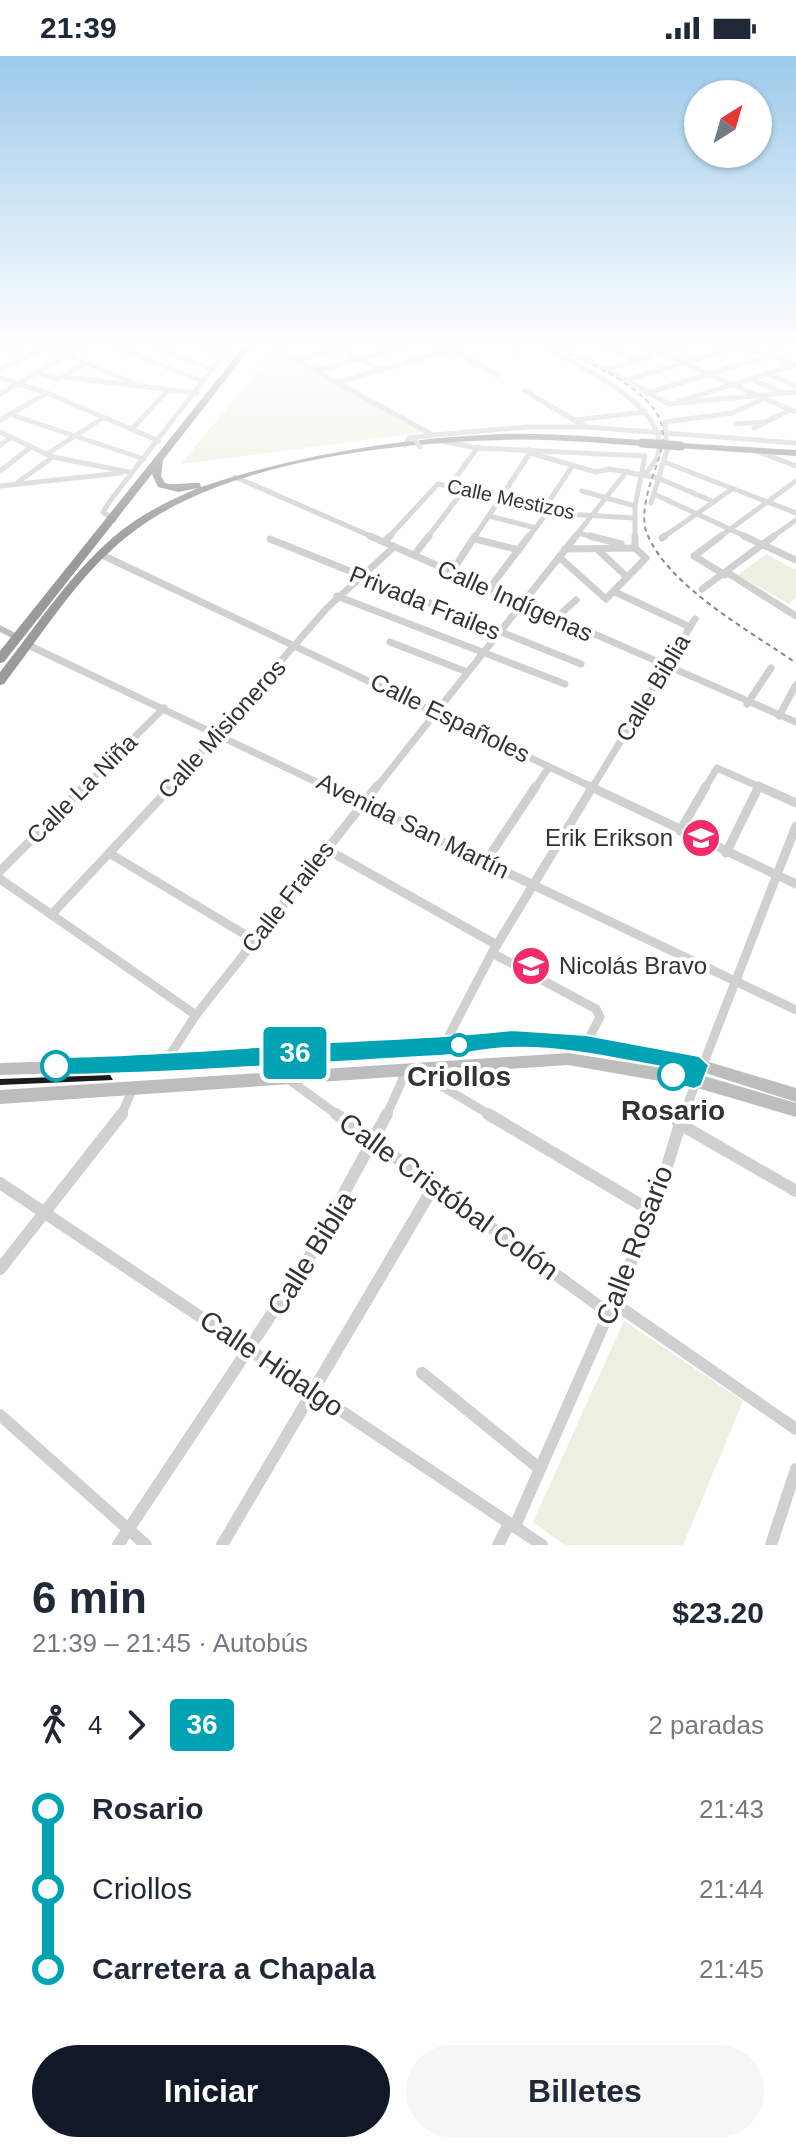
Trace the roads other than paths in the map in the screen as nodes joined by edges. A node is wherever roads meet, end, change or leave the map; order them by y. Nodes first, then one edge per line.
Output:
1 (13, 415) edge
2 (97, 415) edge
3 (144, 415) edge
4 (179, 415) edge
5 (195, 415) edge
6 (395, 415) edge
7 (567, 415) edge
8 (614, 415) edge
9 (647, 415) edge
10 (711, 415) edge
11 (782, 415) edge
12 (699, 417) junction
13 (103, 418) junction
14 (575, 420) junction
15 (709, 420) dead end
16 (764, 423) junction
17 (736, 424) dead end
18 (586, 427) junction
19 (754, 428) dead end
20 (132, 429) junction
21 (0, 432) edge
22 (655, 433) junction
23 (670, 434) junction
24 (75, 436) junction
25 (796, 436) edge
26 (11, 437) junction
27 (437, 438) junction
28 (415, 439) dead end
29 (159, 441) junction
30 (786, 442) junction
31 (796, 443) edge
32 (0, 445) edge
33 (31, 447) junction
34 (420, 447) dead end
35 (478, 447) junction
36 (656, 448) junction
37 (751, 450) junction
38 (529, 451) junction
39 (796, 453) edge
40 (50, 455) junction
41 (645, 456) junction
42 (144, 459) junction
43 (160, 461) junction
44 (664, 462) junction
45 (79, 463) junction
46 (573, 465) junction
47 (796, 466) edge
48 (0, 471) edge
49 (627, 471) junction
50 (131, 472) junction
51 (643, 475) junction
52 (235, 477) junction
53 (658, 478) junction
54 (62, 480) junction
55 (796, 481) edge
56 (15, 484) junction
57 (0, 486) edge
58 (449, 487) junction
59 (732, 489) junction
60 (463, 491) junction
61 (582, 491) dead end
62 (654, 494) junction
63 (607, 498) junction
64 (501, 500) junction
65 (766, 501) junction
66 (714, 502) junction
67 (651, 503) dead end
68 (635, 506) junction
69 (547, 509) junction
70 (796, 513) edge
71 (697, 514) junction
72 (592, 515) junction
73 (489, 516) junction
74 (634, 518) junction
75 (114, 520) junction
76 (796, 520) edge
77 (536, 528) junction
78 (730, 529) junction
79 (578, 533) junction
80 (662, 538) dead end
81 (270, 539) dead end
82 (475, 539) junction
83 (384, 542) junction
84 (621, 544) dead end
85 (764, 544) junction
86 (394, 547) junction
87 (635, 548) junction
88 (565, 549) junction
89 (597, 549) junction
90 (519, 550) junction
91 (102, 555) junction
92 (414, 555) junction
93 (559, 557) junction
94 (796, 560) edge
95 (451, 573) junction
96 (726, 574) junction
97 (356, 577) junction
98 (627, 577) junction
99 (702, 589) dead end
100 (488, 590) junction
101 (612, 595) junction
102 (337, 596) junction
103 (576, 600) dead end
104 (521, 604) junction
105 (795, 613) edge
106 (555, 619) junction
107 (0, 628) edge
108 (499, 632) junction
109 (23, 641) junction
110 (390, 642) dead end
111 (296, 645) junction
112 (483, 652) junction
113 (0, 659) edge
114 (581, 664) dead end
115 (665, 668) junction
116 (771, 668) dead end
117 (467, 672) junction
118 (0, 681) edge
119 (565, 684) dead end
120 (796, 685) edge
121 (747, 704) junction
122 (164, 708) junction
123 (437, 711) junction
124 (779, 716) junction
125 (796, 722) edge
126 (220, 733) junction
127 (549, 767) junction
128 (759, 786) junction
129 (593, 788) junction
130 (364, 803) junction
131 (796, 803) edge
132 (796, 826) edge
133 (680, 831) junction
134 (326, 849) junction
135 (109, 853) junction
136 (726, 853) junction
137 (486, 861) junction
138 (0, 871) edge
139 (775, 875) junction
140 (0, 879) edge
141 (796, 884) edge
142 (536, 885) junction
143 (52, 914) junction
144 (254, 940) junction
145 (494, 949) junction
146 (735, 981) junction
147 (796, 1010) edge
148 (196, 1015) junction
149 (586, 1044) junction
150 (443, 1047) junction
151 (278, 1054) junction
152 (164, 1064) junction
153 (699, 1065) junction
154 (430, 1067) junction
155 (0, 1069) edge
156 (403, 1070) junction
157 (288, 1079) junction
158 (694, 1080) junction
159 (132, 1090) junction
160 (796, 1095) edge
161 (0, 1097) edge
162 (796, 1110) edge
163 (678, 1123) junction
164 (376, 1141) junction
165 (0, 1183) edge
166 (434, 1186) junction
167 (796, 1191) edge
168 (45, 1212) junction
169 (653, 1212) junction
170 (0, 1269) edge
171 (612, 1308) junction
172 (251, 1348) junction
173 (422, 1373) dead end
174 (313, 1390) junction
175 (0, 1415) edge
176 (796, 1429) edge
177 (540, 1469) junction
178 (796, 1469) edge
179 (512, 1525) junction
180 (128, 1530) junction
181 (227, 1543) edge
182 (118, 1545) edge
183 (146, 1545) edge
184 (498, 1545) edge
185 (542, 1545) edge
186 (771, 1545) edge

1 - 24 street
2 - 13 street
3 - 20 street
4 - 29 street
5 - 43 highway
6 - 27 street
7 - 14 street
8 - 14 street
9 - 22 street
10 - 12 street
11 - 16 street
12 - 15 street
12 - 23 street
13 - 20 street
13 - 24 street
14 - 18 street
16 - 17 street
16 - 19 street
18 - 22 street
18 - 27 street
20 - 29 street
21 - 26 street
22 - 23 street
22 - 36 street
23 - 30 street
23 - 44 street
24 - 40 street
24 - 42 street
25 - 30 street
26 - 32 street
26 - 33 street
27 - 35 street
27 - 37 highway, bridge
27 - 52 highway
28 - 34 street, bridge
29 - 42 street
30 - 31 street
33 - 40 street
33 - 48 street
35 - 38 street
35 - 58 street
36 - 41 street
36 - 51 street
37 - 39 highway
37 - 47 street
38 - 41 street
38 - 46 street
38 - 64 street
40 - 45 street
40 - 56 street
41 - 51 street
42 - 50 street
43 - 52 highway
43 - 75 highway
44 - 53 street
44 - 59 street
45 - 50 street
45 - 54 street
46 - 49 street
46 - 69 street
49 - 51 street
49 - 63 street, Calle Frailes
50 - 54 street
50 - 75 street
51 - 53 street
51 - 68 street
52 - 83 street, Calle Indígenas
52 - 91 highway
53 - 62 street
53 - 66 street
54 - 56 street
55 - 65 street
56 - 57 street
58 - 60 street, Calle Mestizos
58 - 83 street, Calle Mestizos
59 - 65 street
59 - 66 street
60 - 64 street, Calle Mestizos
60 - 92 street
61 - 63 street
62 - 67 street
62 - 71 street
63 - 68 street
63 - 72 street, Calle Frailes
64 - 69 street, Calle Mestizos
64 - 73 street
65 - 70 street
65 - 78 street
66 - 71 street
68 - 74 street
69 - 72 street, Calle Mestizos
69 - 77 street
71 - 78 street
71 - 80 street
72 - 74 street, Calle Mestizos
72 - 79 street, Calle Frailes
73 - 77 street
73 - 82 street
74 - 87 street
75 - 109 highway
76 - 85 street
77 - 90 street
78 - 85 street
78 - 96 street
79 - 84 street
79 - 88 street, Calle Frailes
81 - 97 street, Privada Frailes
82 - 90 street
82 - 95 street
83 - 86 street, Calle Indígenas
85 - 94 street
85 - 96 street
86 - 92 street, Calle Indígenas
86 - 97 street, Calle Misioneros
87 - 89 street
87 - 98 street
88 - 89 street
88 - 93 street, Calle Frailes
89 - 98 street
90 - 100 street
91 - 109 highway
91 - 111 street, Calle Españoles
92 - 95 street, Calle Indígenas
93 - 101 street
93 - 104 street, Calle Frailes
95 - 100 street, Calle Indígenas
96 - 99 street
96 - 105 street
97 - 102 street, Calle Misioneros
97 - 108 street, Privada Frailes
98 - 101 street
100 - 104 street, Calle Indígenas
101 - 115 street, Calle Biblia
102 - 111 street, Calle Misioneros
102 - 112 street
103 - 106 street
104 - 106 street, Calle Indígenas
104 - 108 street, Calle Frailes
106 - 115 street, Calle Indígenas
107 - 109 street
108 - 112 street, Calle Frailes
108 - 114 street, Privada Frailes
109 - 113 highway
109 - 118 highway
109 - 122 street, Avenida San Martín
110 - 117 street
111 - 123 street, Calle Españoles
111 - 126 street, Calle Misioneros
112 - 117 street, Calle Frailes
112 - 119 street
115 - 121 street, Calle Indígenas
115 - 129 street, Calle Biblia
116 - 121 street
117 - 123 street, Calle Frailes
120 - 124 street
121 - 124 street, Calle Indígenas
122 - 126 street, Avenida San Martín
122 - 138 street, Calle La Niña
123 - 127 street, Calle Españoles
123 - 130 street, Calle Frailes
124 - 125 street, Calle Indígenas
126 - 130 street, Avenida San Martín
126 - 135 street, Calle Misioneros
127 - 129 street, Calle Españoles
127 - 137 street
128 - 131 street
128 - 133 street
128 - 136 street
129 - 133 street, Calle Españoles
129 - 142 street, Calle Biblia
130 - 134 street, Calle Frailes
130 - 137 street, Avenida San Martín
132 - 139 street, Calle Rosario
133 - 136 street, Calle Españoles
134 - 144 street, Calle Frailes
134 - 145 street
135 - 143 street, Calle Misioneros
135 - 144 street
136 - 139 street, Calle Españoles
137 - 142 street, Avenida San Martín
139 - 141 street, Calle Españoles
139 - 146 street, Calle Rosario
140 - 143 street
142 - 145 street, Calle Biblia
142 - 146 street, Avenida San Martín
143 - 148 street
144 - 148 street, Calle Frailes
145 - 149 street
145 - 150 street, Calle Biblia
146 - 147 street, Avenida San Martín
146 - 153 street, Calle Rosario
148 - 152 street, Calle Frailes
149 - 150 street
149 - 153 street
150 - 151 street
151 - 152 street
151 - 157 street
152 - 155 street
153 - 158 street, Calle Rosario
153 - 160 street
154 - 156 street
154 - 158 street
154 - 169 street
156 - 157 street
156 - 164 street, Calle Biblia
157 - 159 street
157 - 164 street, Calle Cristóbal Colón
158 - 162 street
158 - 163 street, Calle Rosario
159 - 161 street
159 - 168 street
163 - 167 street
163 - 169 street, Calle Rosario
164 - 166 street, Calle Cristóbal Colón
164 - 172 street, Calle Biblia
165 - 168 street, Calle Hidalgo
166 - 171 street, Calle Cristóbal Colón
166 - 174 street
168 - 170 street
168 - 172 street, Calle Hidalgo
169 - 171 street, Calle Rosario
171 - 176 street, Calle Cristóbal Colón
171 - 177 street, Calle Rosario
172 - 174 street, Calle Hidalgo
172 - 180 street, Calle Biblia
173 - 177 street
174 - 179 street, Calle Hidalgo
174 - 181 street
175 - 180 street
177 - 179 street, Calle Rosario
178 - 186 street
179 - 184 street, Calle Rosario
179 - 185 street, Calle Hidalgo
180 - 182 street, Calle Biblia
180 - 183 street

